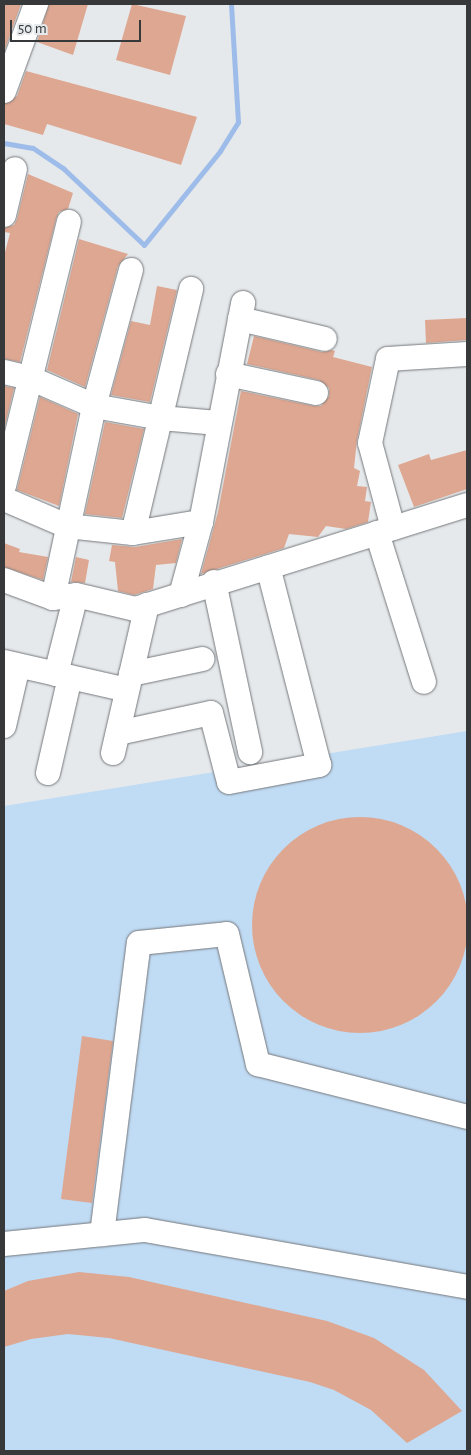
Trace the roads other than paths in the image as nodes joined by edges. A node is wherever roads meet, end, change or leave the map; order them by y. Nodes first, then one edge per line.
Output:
1 (36, 4) edge
2 (4, 91) edge
3 (15, 169) dead end
4 (4, 215) edge
5 (69, 222) dead end
6 (131, 270) dead end
7 (190, 290) dead end
8 (326, 339) dead end
9 (467, 354) edge
10 (4, 372) edge
11 (228, 374) junction
12 (30, 378) junction
13 (316, 393) dead end
14 (94, 406) junction
15 (161, 418) junction
16 (218, 423) junction
17 (4, 486) edge
18 (4, 499) edge
19 (467, 507) edge
20 (201, 522) junction
21 (67, 526) junction
22 (385, 531) junction
23 (133, 533) junction
24 (268, 567) junction
25 (4, 580) edge
26 (214, 582) junction
27 (181, 594) junction
28 (64, 596) junction
29 (146, 605) junction
30 (202, 659) dead end
31 (11, 664) edge
32 (63, 676) junction
33 (129, 682) junction
34 (424, 682) dead end
35 (4, 726) edge
36 (250, 752) dead end
37 (48, 773) dead end
38 (467, 1117) edge
39 (102, 1234) junction
40 (4, 1244) edge
41 (467, 1287) edge

1 - 2 street
3 - 4 street
5 - 12 street
6 - 14 street
7 - 15 street
8 - 11 street
9 - 22 street
10 - 12 street
11 - 13 street
11 - 16 street
12 - 14 street
12 - 17 street
14 - 15 street
14 - 21 street
15 - 16 street
15 - 23 street
16 - 20 street
18 - 21 street
19 - 22 street
20 - 23 street
20 - 27 street
21 - 23 street
21 - 28 street
22 - 24 street
22 - 34 street
24 - 26 street
24 - 33 street
25 - 28 street
26 - 27 street
26 - 36 street
27 - 29 street
28 - 29 street
28 - 32 street
29 - 33 street
30 - 33 street
31 - 32 street
31 - 35 street
32 - 33 street
32 - 37 street
38 - 39 street
39 - 40 street
39 - 41 street

